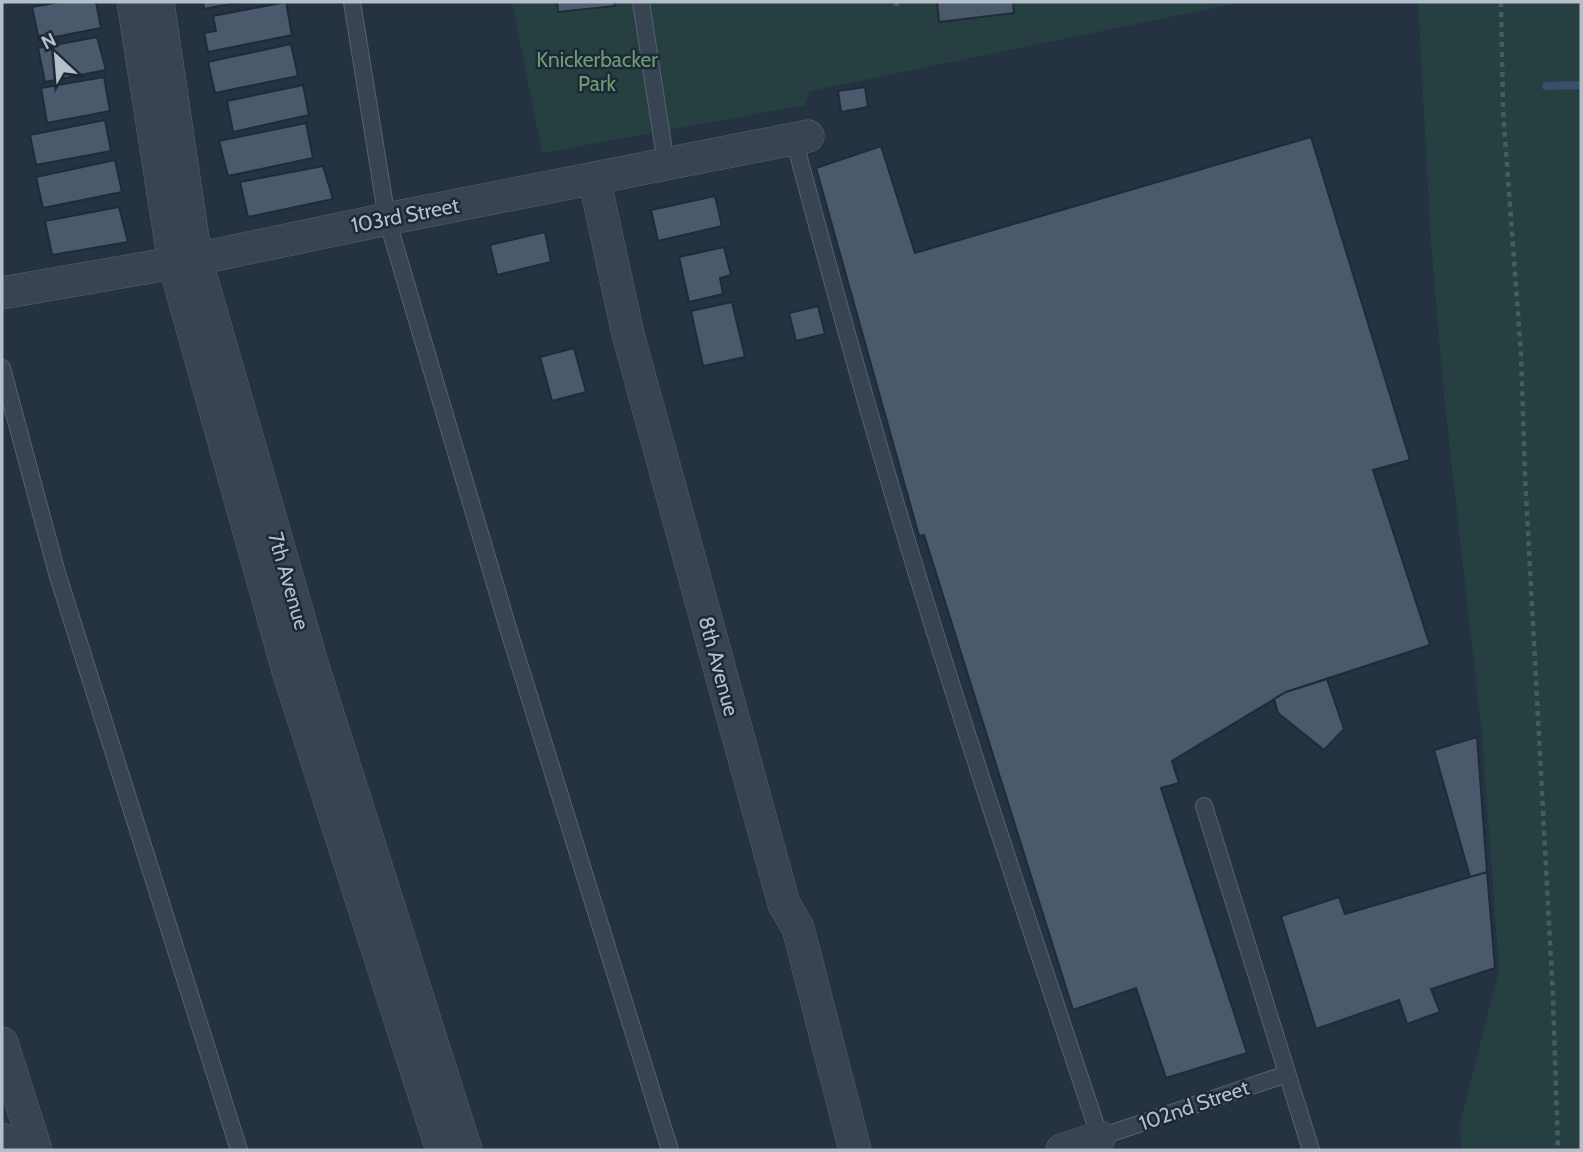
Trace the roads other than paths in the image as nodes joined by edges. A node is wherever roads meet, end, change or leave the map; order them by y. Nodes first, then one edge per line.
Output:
1 (133, 2) edge
2 (158, 2) edge
3 (352, 2) edge
4 (641, 2) edge
5 (801, 137) joint
6 (666, 164) junction
7 (594, 178) junction
8 (387, 219) junction
9 (185, 261) junction
10 (2, 293) edge
11 (2, 368) edge
12 (1204, 806) dead end
13 (421, 1048) junction
14 (3, 1054) edge
15 (1287, 1074) junction
16 (2, 1139) edge
17 (1102, 1144) edge
18 (5, 1150) edge
19 (36, 1150) edge
20 (239, 1150) edge
21 (442, 1150) edge
22 (466, 1150) edge
23 (670, 1150) edge
24 (855, 1150) edge
25 (1062, 1150) edge
26 (1311, 1150) edge

1 - 9 street, 7th Avenue
2 - 9 street, 7th Avenue
3 - 8 lane
4 - 6 lane
5 - 6 street, 103rd Street
5 - 17 lane
6 - 7 street, 103rd Street
7 - 8 street, 103rd Street
7 - 24 street, 8th Avenue
8 - 9 street, 103rd Street
8 - 23 lane
9 - 10 street, 103rd Street
9 - 13 street, 7th Avenue
11 - 20 lane
12 - 15 lane
13 - 21 street, 7th Avenue
13 - 22 street, 7th Avenue
14 - 19 street
15 - 17 lane, 102nd Street
15 - 26 lane
16 - 18 street
17 - 25 street, 102nd Street

